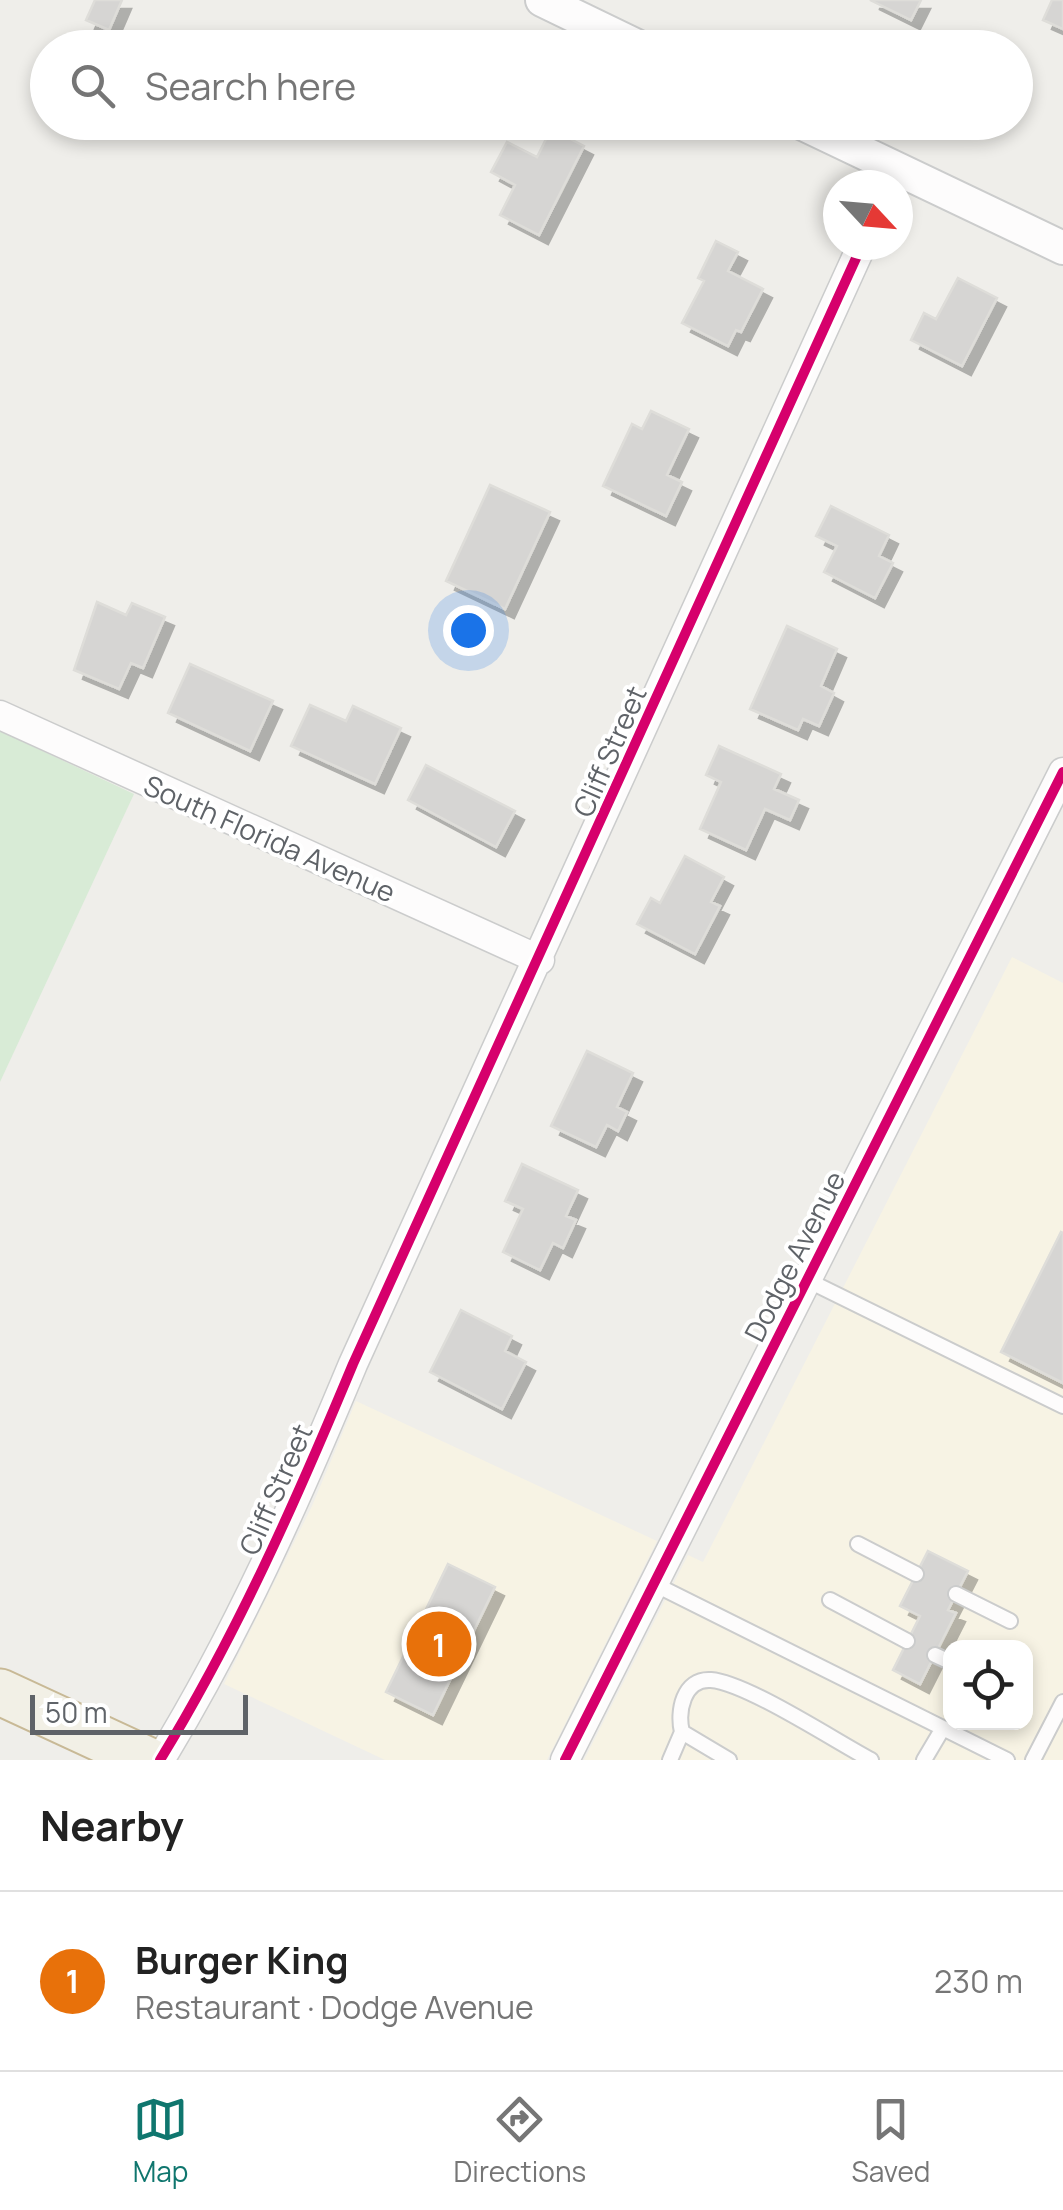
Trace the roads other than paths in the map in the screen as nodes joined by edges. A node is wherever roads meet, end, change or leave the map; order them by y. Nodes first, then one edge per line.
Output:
1 (542, 0) edge
2 (604, 30) edge
3 (829, 140) edge
4 (880, 170) edge
5 (913, 186) edge
6 (1063, 248) edge
7 (855, 260) edge
8 (0, 715) edge
9 (1063, 772) edge
10 (540, 960) junction
11 (807, 1280) junction
12 (1063, 1406) edge
13 (858, 1544) dead end
14 (916, 1574) dead end
15 (654, 1584) junction
16 (956, 1594) dead end
17 (830, 1600) dead end
18 (1010, 1621) dead end
19 (908, 1641) dead end
20 (935, 1655) dead end
21 (943, 1659) edge
22 (0, 1692) edge
23 (1063, 1703) edge
24 (943, 1728) joint
25 (947, 1730) edge
26 (682, 1732) junction
27 (147, 1760) edge
28 (160, 1760) edge
29 (565, 1760) edge
30 (670, 1760) edge
31 (728, 1760) edge
32 (871, 1760) edge
33 (924, 1760) edge
34 (1007, 1760) edge
35 (1033, 1760) edge

1 - 2 street
3 - 4 street
5 - 6 street
7 - 10 street, Cliff Street
8 - 10 street, South Florida Avenue
9 - 11 street, Dodge Avenue
10 - 28 street, Cliff Street
11 - 12 lane
11 - 15 street, Dodge Avenue
13 - 14 lane
15 - 24 lane
15 - 29 street, Dodge Avenue
16 - 18 lane
17 - 19 lane
20 - 21 lane
22 - 27 highway
23 - 35 lane
24 - 33 lane
25 - 34 lane
26 - 30 lane
26 - 31 lane
26 - 32 lane

